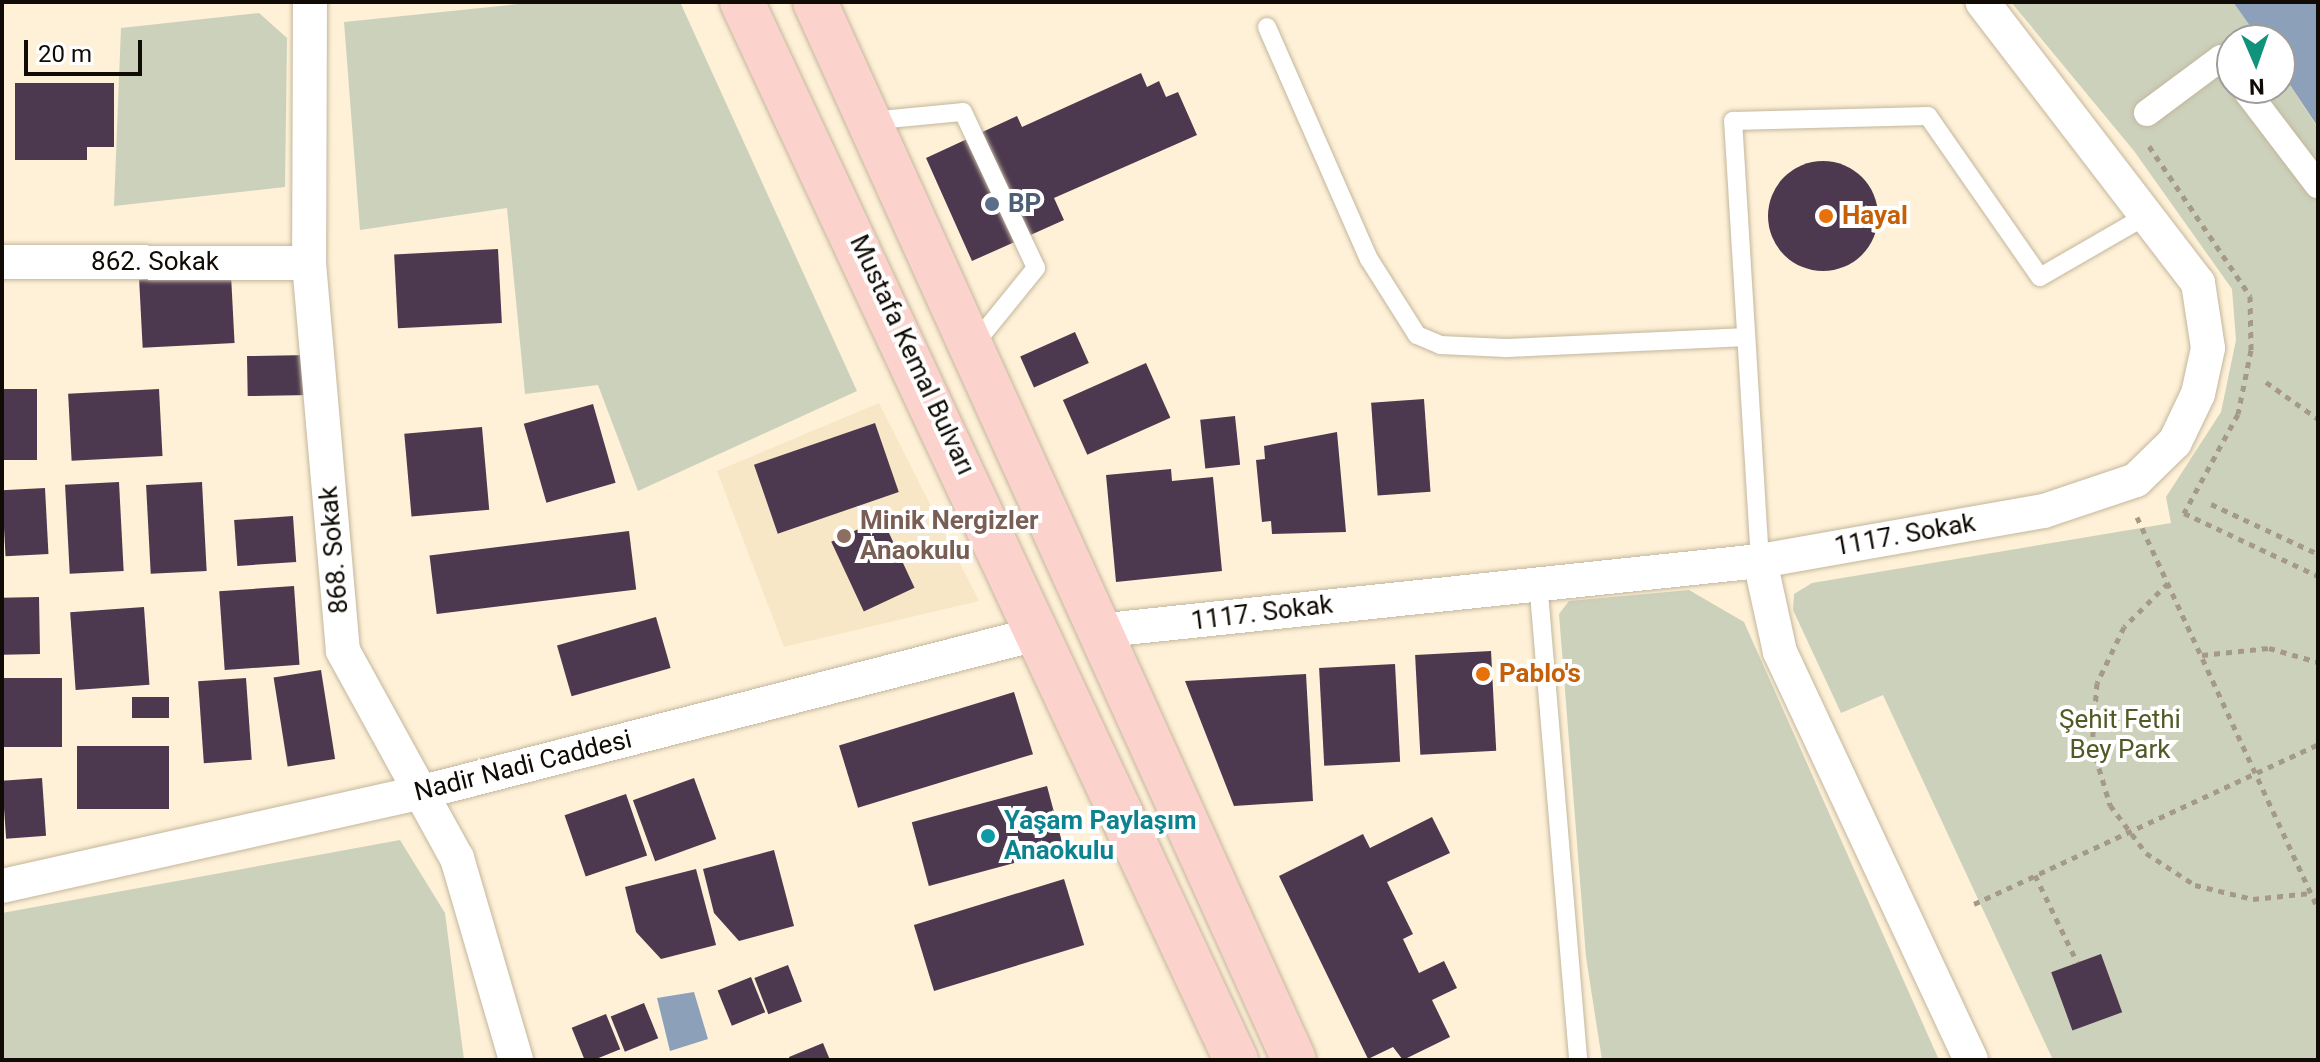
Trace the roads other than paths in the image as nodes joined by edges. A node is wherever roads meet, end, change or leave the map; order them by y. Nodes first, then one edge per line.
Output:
1 (310, 2) edge
2 (742, 2) edge
3 (815, 2) edge
4 (1982, 2) edge
5 (1267, 27) dead end
6 (2216, 62) edge
7 (2256, 104) edge
8 (2147, 113) dead end
9 (869, 121) junction
10 (2318, 185) edge
11 (2151, 213) junction
12 (2, 262) edge
13 (309, 263) junction
14 (1744, 337) junction
15 (972, 347) junction
16 (1760, 561) junction
17 (1538, 581) junction
18 (1097, 631) junction
19 (1040, 633) junction
20 (419, 793) junction
21 (2, 886) edge
22 (516, 1060) edge
23 (1236, 1060) edge
24 (1294, 1060) edge
25 (1578, 1060) edge
26 (1971, 1060) edge

1 - 13 street, 868. Sokak
2 - 19 main road, Mustafa Kemal Bulvarı
3 - 9 main road
4 - 11 street, 1117. Sokak
5 - 14 lane
6 - 8 street
7 - 10 street
9 - 15 main road
9 - 15 lane
11 - 14 lane
11 - 16 street, 1117. Sokak
12 - 13 street, 862. Sokak
13 - 20 street, 868. Sokak
14 - 16 lane
15 - 18 main road
16 - 17 street, 1117. Sokak
16 - 26 street
17 - 18 street, 1117. Sokak
17 - 25 lane
18 - 24 main road
19 - 20 street, Nadir Nadi Caddesi
19 - 23 main road, Mustafa Kemal Bulvarı
20 - 21 street, Nadir Nadi Caddesi
20 - 22 street, 868. Sokak

